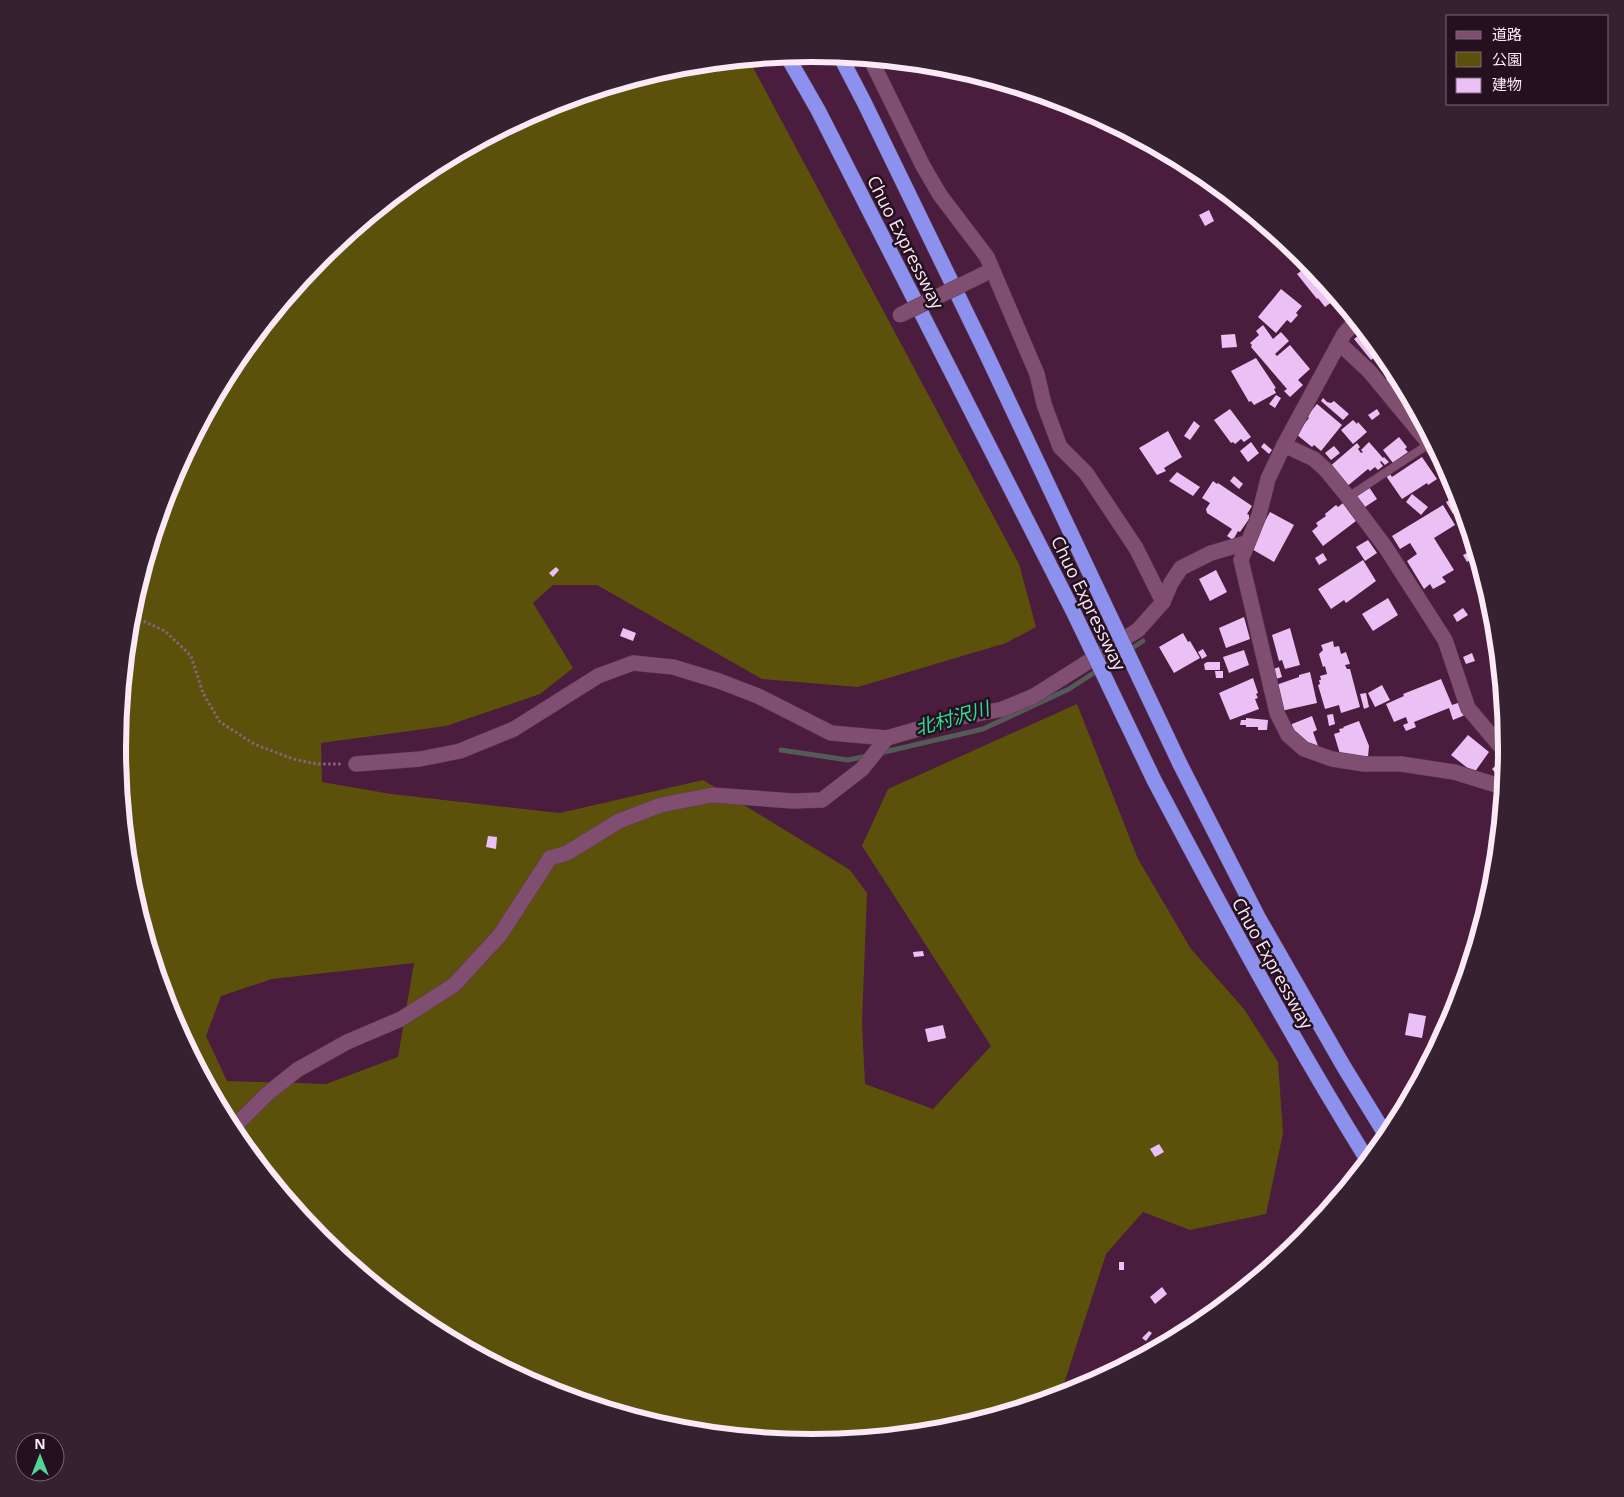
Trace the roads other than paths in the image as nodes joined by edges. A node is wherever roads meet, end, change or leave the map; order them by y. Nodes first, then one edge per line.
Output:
1 (791, 63) edge
2 (844, 63) edge
3 (874, 65) edge
4 (989, 271) junction
5 (900, 316) dead end
6 (1352, 326) edge
7 (1339, 343) junction
8 (1422, 435) edge
9 (1284, 445) junction
10 (1427, 445) edge
11 (1348, 497) junction
12 (1246, 543) junction
13 (1163, 602) junction
14 (887, 738) junction
15 (1498, 744) edge
16 (356, 764) road end
17 (1497, 785) edge
18 (238, 1123) edge
19 (1382, 1129) edge
20 (1364, 1155) edge

1 - 20 highway, Chuo Expressway, bridge
2 - 19 highway, Chuo Expressway, bridge
3 - 4 street
4 - 5 street, bridge
4 - 13 street
6 - 7 street
7 - 8 street
7 - 9 street
9 - 11 street
9 - 12 street
10 - 11 lane
11 - 15 street
12 - 13 street
12 - 17 street
13 - 14 street
14 - 16 street
14 - 18 street

